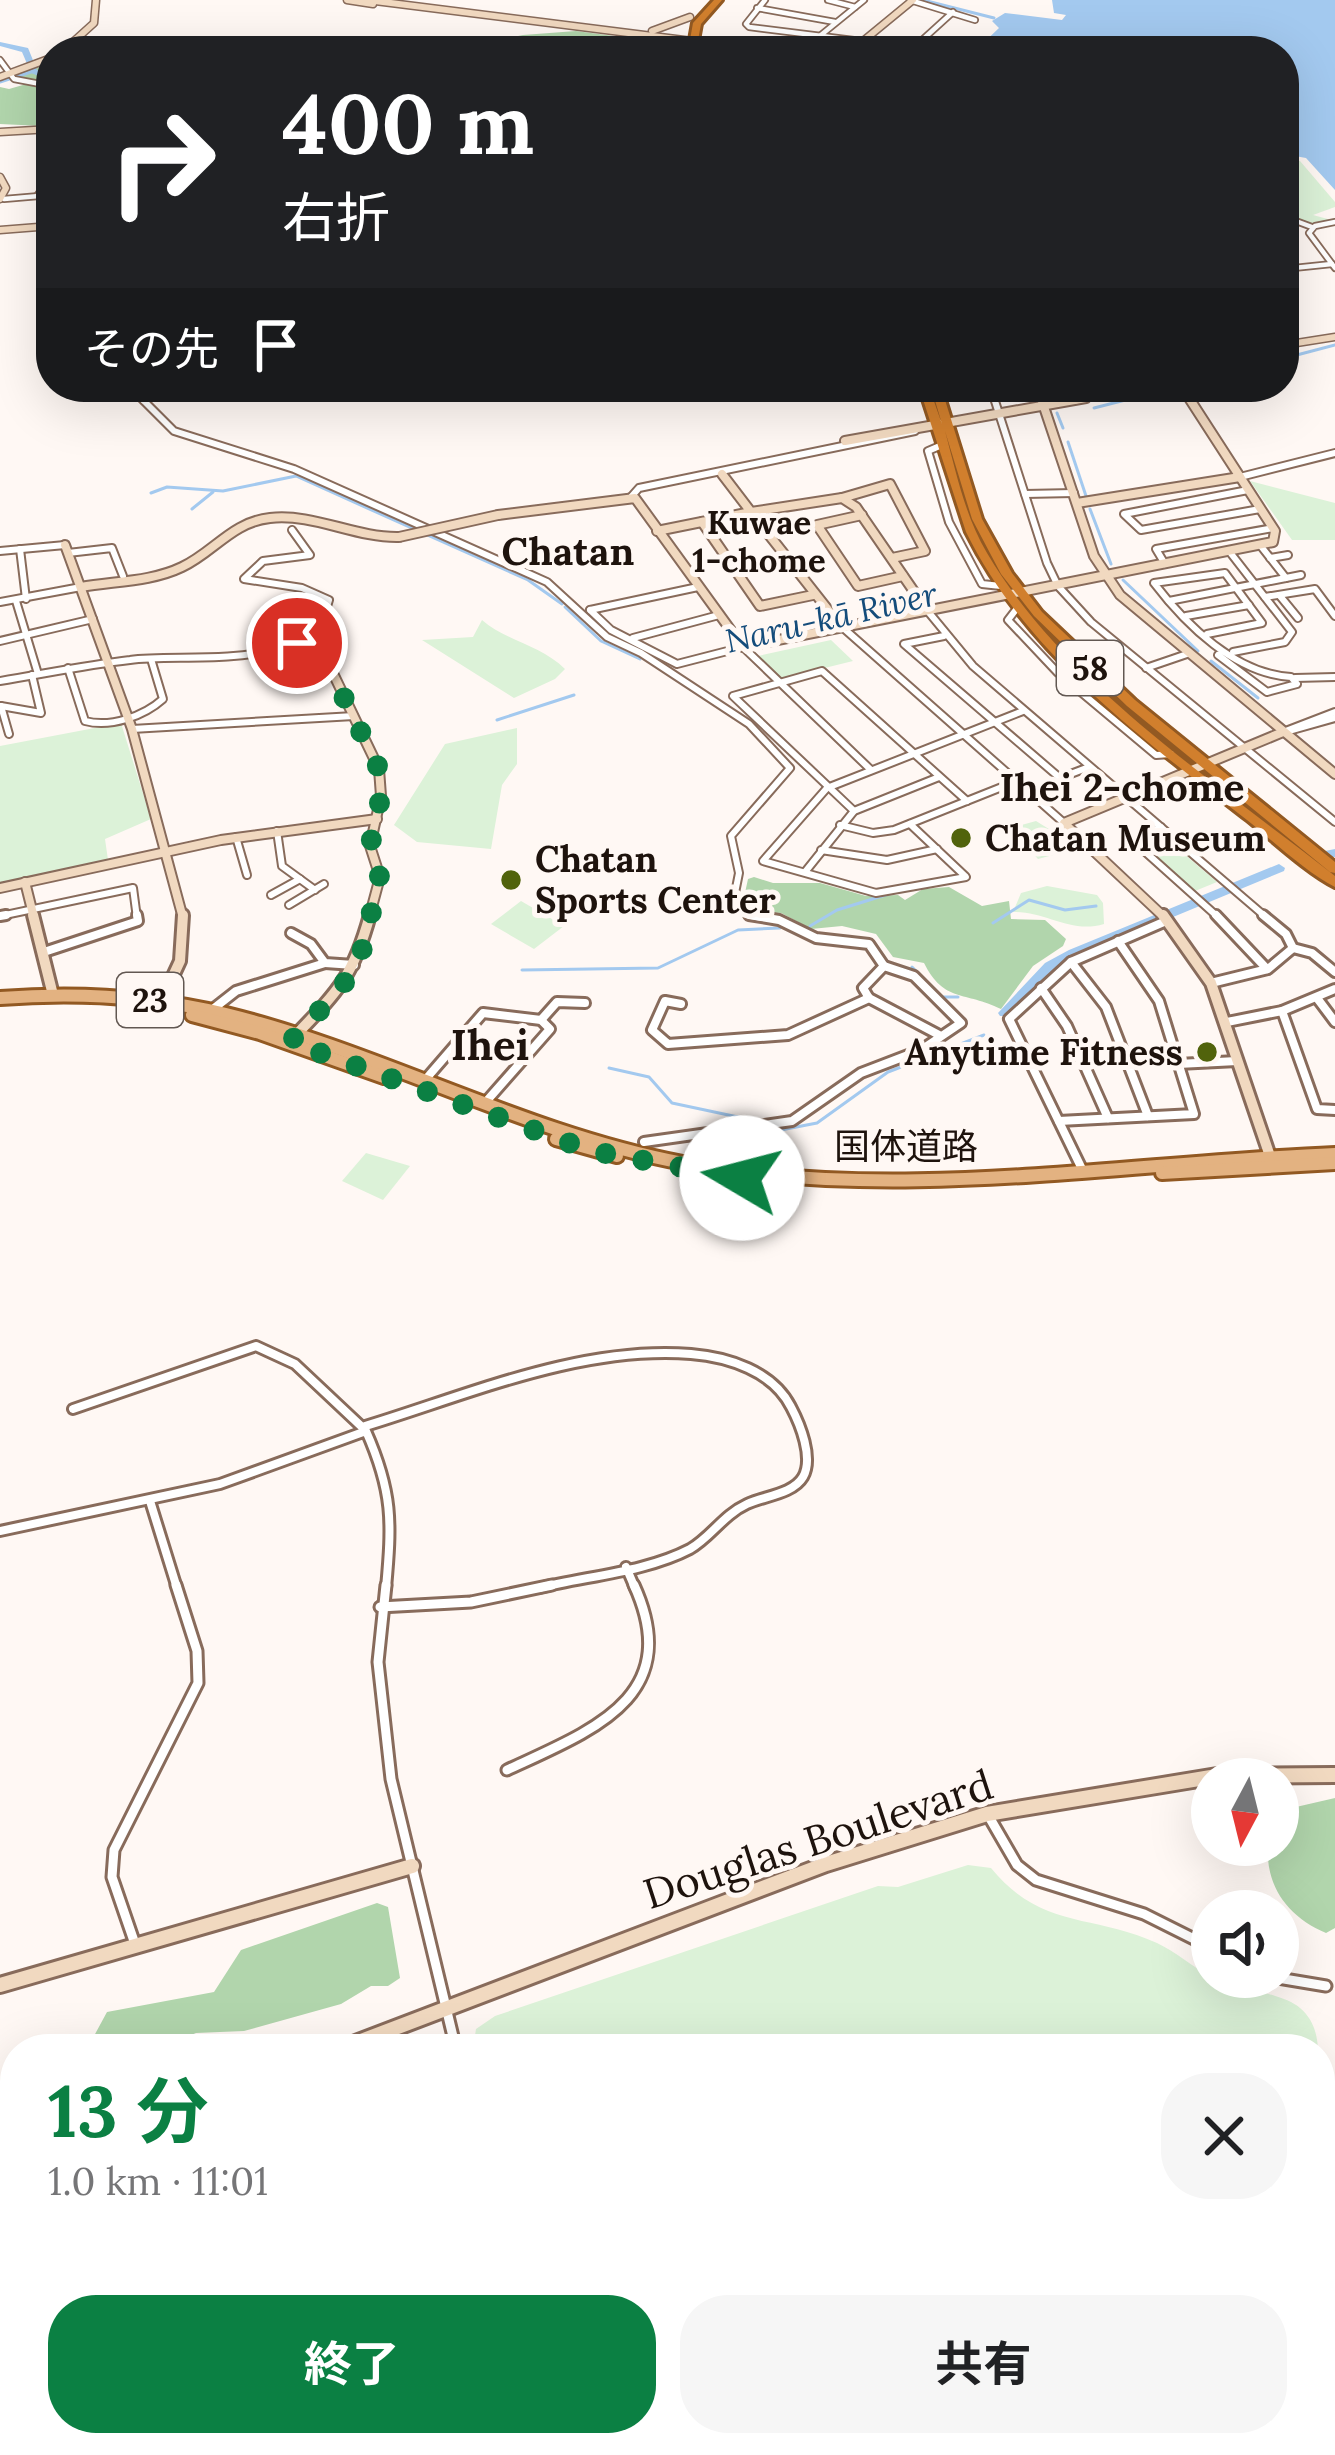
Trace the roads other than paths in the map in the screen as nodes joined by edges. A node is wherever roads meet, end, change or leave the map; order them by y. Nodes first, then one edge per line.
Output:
1 (96, 0) edge
2 (347, 0) edge
3 (367, 0) edge
4 (708, 0) edge
5 (718, 0) edge
6 (765, 0) edge
7 (827, 0) edge
8 (864, 0) edge
9 (912, 0) edge
10 (932, 0) edge
11 (855, 7) junction
12 (757, 8) junction
13 (961, 11) junction
14 (690, 17) junction
15 (975, 20) dead end
16 (835, 22) junction
17 (604, 30) junction
18 (80, 36) edge
19 (633, 36) edge
20 (636, 36) edge
21 (686, 36) edge
22 (689, 36) edge
23 (820, 36) joint
24 (868, 36) edge
25 (929, 36) edge
26 (0, 60) edge
27 (36, 64) edge
28 (8, 77) edge
29 (36, 130) edge
30 (0, 132) edge
31 (0, 177) edge
32 (36, 196) edge
33 (2, 199) edge
34 (1299, 222) edge
35 (1335, 222) edge
36 (36, 227) edge
37 (1313, 227) junction
38 (0, 230) edge
39 (1333, 266) edge
40 (1299, 268) edge
41 (1335, 338) edge
42 (1299, 344) edge
43 (145, 402) edge
44 (931, 402) edge
45 (939, 402) edge
46 (997, 402) edge
47 (1043, 402) edge
48 (1071, 402) edge
49 (1192, 402) edge
50 (1046, 408) junction
51 (1002, 416) junction
52 (943, 426) junction
53 (922, 429) junction
54 (844, 442) dead end
55 (1335, 453) edge
56 (722, 473) junction
57 (1240, 477) junction
58 (1179, 490) dead end
59 (1248, 490) junction
60 (1025, 494) junction
61 (631, 496) junction
62 (842, 498) junction
63 (1075, 498) junction
64 (1186, 501) junction
65 (1260, 509) junction
66 (751, 512) junction
67 (862, 515) junction
68 (1197, 520) junction
69 (703, 522) junction
70 (1274, 528) junction
71 (292, 530) dead end
72 (657, 531) junction
73 (1210, 539) junction
74 (1260, 545) junction
75 (20, 549) junction
76 (67, 549) junction
77 (0, 551) edge
78 (1228, 551) junction
79 (1288, 555) dead end
80 (892, 558) junction
81 (1270, 558) junction
82 (1165, 563) junction
83 (1106, 575) junction
84 (1301, 575) dead end
85 (123, 576) dead end
86 (903, 576) junction
87 (1286, 578) junction
88 (1255, 584) junction
89 (1058, 586) junction
90 (82, 587) junction
91 (698, 587) junction
92 (1236, 587) junction
93 (1012, 595) junction
94 (813, 596) junction
95 (1279, 596) junction
96 (1265, 597) junction
97 (21, 600) junction
98 (1169, 601) junction
99 (0, 602) edge
100 (1250, 605) junction
101 (930, 615) junction
102 (719, 616) junction
103 (1186, 616) junction
104 (1335, 616) edge
105 (1298, 618) dead end
106 (93, 619) junction
107 (842, 627) junction
108 (26, 634) junction
109 (1207, 634) junction
110 (944, 636) junction
111 (631, 639) junction
112 (0, 641) edge
113 (301, 641) junction
114 (1231, 652) junction
115 (748, 653) junction
116 (1187, 654) junction
117 (1218, 655) junction
118 (151, 659) junction
119 (1197, 662) junction
120 (110, 663) junction
121 (68, 668) junction
122 (1146, 668) junction
123 (35, 674) junction
124 (1335, 677) edge
125 (1294, 678) junction
126 (0, 681) edge
127 (777, 683) junction
128 (0, 705) edge
129 (1023, 711) junction
130 (1335, 715) edge
131 (354, 716) junction
132 (994, 722) junction
133 (130, 723) junction
134 (1283, 733) junction
135 (9, 734) dead end
136 (963, 734) junction
137 (1242, 749) junction
138 (914, 754) junction
139 (1199, 766) junction
140 (1089, 767) junction
141 (871, 770) junction
142 (1335, 774) edge
143 (939, 777) junction
144 (1017, 781) junction
145 (826, 788) junction
146 (1125, 796) junction
147 (967, 801) junction
148 (854, 811) junction
149 (377, 820) junction
150 (1335, 822) edge
151 (1064, 823) junction
152 (910, 824) junction
153 (840, 826) junction
154 (1161, 827) junction
155 (277, 831) junction
156 (236, 837) junction
157 (937, 849) junction
158 (821, 850) junction
159 (168, 852) junction
160 (1335, 868) edge
161 (805, 872) junction
162 (247, 875) dead end
163 (300, 879) junction
164 (26, 882) junction
165 (1335, 883) edge
166 (324, 884) dead end
167 (0, 887) edge
168 (315, 890) junction
169 (271, 895) dead end
170 (290, 905) dead end
171 (33, 909) junction
172 (0, 916) edge
173 (1168, 920) junction
174 (291, 933) dead end
175 (1118, 941) junction
176 (1293, 949) junction
177 (44, 952) junction
178 (1071, 962) junction
179 (325, 963) junction
180 (356, 965) junction
181 (884, 966) junction
182 (1267, 969) junction
183 (1335, 972) edge
184 (1211, 983) junction
185 (1041, 988) junction
186 (1335, 989) edge
187 (53, 995) junction
188 (869, 998) junction
189 (1317, 998) junction
190 (0, 1001) edge
191 (161, 1002) junction
192 (585, 1003) dead end
193 (681, 1004) dead end
194 (212, 1011) junction
195 (1282, 1011) junction
196 (541, 1020) junction
197 (1227, 1022) junction
198 (1335, 1022) edge
199 (941, 1036) junction
200 (292, 1038) junction
201 (1240, 1061) junction
202 (1178, 1064) junction
203 (423, 1083) junction
204 (483, 1106) junction
205 (1335, 1110) edge
206 (1148, 1116) junction
207 (1108, 1118) junction
208 (1059, 1121) junction
209 (644, 1142) dead end
210 (1335, 1154) edge
211 (1272, 1162) junction
212 (1335, 1163) edge
213 (1082, 1169) junction
214 (73, 1409) dead end
215 (150, 1502) junction
216 (0, 1531) edge
217 (626, 1567) junction
218 (380, 1607) junction
219 (508, 1770) dead end
220 (1335, 1775) edge
221 (987, 1814) junction
222 (412, 1866) junction
223 (1191, 1938) edge
224 (134, 1944) junction
225 (1299, 1982) edge
226 (0, 1984) edge
227 (1326, 1986) dead end
228 (446, 2011) junction
229 (382, 2034) edge
230 (452, 2034) edge

1 - 18 street
2 - 17 street
3 - 17 street
4 - 14 highway
5 - 22 highway
6 - 12 street
7 - 11 street
8 - 11 street
9 - 13 street
9 - 24 street
10 - 13 street
11 - 16 street
12 - 16 street
12 - 23 street
13 - 15 street
13 - 25 street
14 - 17 street
14 - 21 highway
16 - 23 street
17 - 19 street
17 - 20 street
26 - 28 street
27 - 28 street
29 - 30 street
31 - 33 street
32 - 33 street
34 - 37 street
35 - 37 street
36 - 38 street
37 - 39 street
39 - 40 street
41 - 42 street
43 - 181 street
44 - 52 highway, 58
45 - 52 highway, 58
46 - 51 street
47 - 50 street
48 - 50 street
49 - 57 street
50 - 51 street
50 - 63 street
51 - 52 street
51 - 60 street
52 - 53 street
52 - 93 highway, 58
52 - 93 highway, 58
53 - 54 street
53 - 56 street
55 - 57 street
56 - 61 street
56 - 66 street
57 - 59 street
57 - 63 street
58 - 64 street
59 - 64 street
59 - 65 street
60 - 63 street
60 - 89 street
61 - 72 street
61 - 90 street, bridge
62 - 66 street
62 - 67 street
62 - 80 street
63 - 83 street
64 - 68 street
64 - 68 street
65 - 68 street
65 - 70 street
66 - 69 street
66 - 94 street
67 - 80 street
67 - 86 street
68 - 73 street
69 - 72 street
69 - 94 street
70 - 73 street
70 - 74 street
71 - 113 street
72 - 91 street
73 - 82 street
74 - 78 street
74 - 81 street
75 - 76 street
75 - 77 street
75 - 97 street
76 - 85 street
76 - 90 street
78 - 82 street
78 - 88 street
79 - 81 street
80 - 86 street
81 - 87 street
82 - 83 street
83 - 89 street
83 - 116 street
84 - 87 street
86 - 101 street
87 - 88 street
88 - 92 street
88 - 96 street
89 - 93 street
89 - 122 street
90 - 97 street
90 - 106 street
91 - 102 street
91 - 111 street
92 - 98 street
92 - 98 street
92 - 100 street
93 - 101 street
93 - 139 highway, 58
93 - 139 highway, 58
94 - 107 street
95 - 96 street
95 - 104 street
95 - 105 street
96 - 114 street
97 - 99 street
97 - 108 street
98 - 103 street
100 - 103 street
100 - 109 street
101 - 107 street
101 - 110 street
102 - 111 street
102 - 115 street
103 - 109 street
106 - 108 street
106 - 120 street
107 - 115 street
107 - 136 street
108 - 112 street
108 - 123 street
109 - 114 street
110 - 129 street
110 - 132 street
111 - 115 street
113 - 118 street
113 - 131 street
114 - 117 street
114 - 125 street
115 - 127 street
116 - 119 street
116 - 122 street
117 - 119 street
117 - 125 street
118 - 120 street
118 - 133 street
119 - 134 street
120 - 121 street
120 - 133 street
121 - 123 street
121 - 133 street
122 - 137 street
123 - 126 street
123 - 128 street
124 - 125 street
127 - 138 street
127 - 141 street
127 - 145 street
128 - 135 street
129 - 132 street
129 - 140 street
130 - 134 street
131 - 133 street
131 - 149 street
132 - 136 street
132 - 140 street
133 - 159 street
134 - 137 street
134 - 142 street
136 - 138 street
136 - 144 street
137 - 139 street
137 - 150 street
138 - 141 street
138 - 143 street
139 - 146 street
139 - 160 highway, 58
139 - 165 highway, 58
140 - 146 street
141 - 145 street
143 - 147 street
143 - 148 street
144 - 147 street
144 - 151 street
145 - 148 street
145 - 161 street
146 - 151 street
146 - 154 street
147 - 152 street
148 - 153 street
149 - 155 street
149 - 180 street
151 - 173 street
152 - 153 street
152 - 157 street
153 - 158 street
154 - 176 street
154 - 182 street
155 - 156 street
155 - 163 street
156 - 159 street
156 - 162 street
157 - 158 street
157 - 161 street
158 - 161 street
159 - 164 street
159 - 191 street
163 - 168 street
163 - 169 street
164 - 167 street
164 - 171 street
166 - 168 street
168 - 170 street
171 - 172 street
171 - 177 street
171 - 177 street
173 - 175 street
173 - 184 street
174 - 179 street
175 - 178 street
175 - 202 street
176 - 182 street
176 - 183 street
177 - 187 street
178 - 185 street
178 - 206 street
179 - 180 street
179 - 194 street
180 - 200 street
181 - 188 street
181 - 199 street
182 - 184 street
184 - 197 street
185 - 207 street
185 - 208 street
186 - 189 street
187 - 190 main road, 国体道路 / 23
187 - 191 main road, 国体道路 / 23
188 - 193 street
188 - 199 street
189 - 195 street
189 - 198 street
190 - 200 main road, 国体道路 / 23
191 - 194 main road, 国体道路 / 23
192 - 196 street
194 - 200 main road, 国体道路 / 23
195 - 197 street
195 - 205 street
196 - 203 street
196 - 204 street
197 - 201 street
199 - 209 street
200 - 203 main road, 国体道路 / 23
200 - 211 main road, 国体道路 / 23
201 - 202 street
201 - 211 street
202 - 206 street
203 - 204 main road, 国体道路 / 23
204 - 213 main road, 国体道路 / 23
206 - 207 street
207 - 208 street
208 - 213 street
210 - 211 main road, 国体道路 / 23
211 - 212 main road, 国体道路 / 23
211 - 213 main road, 国体道路 / 23
214 - 217 street
215 - 216 street
215 - 218 street
215 - 224 street
217 - 218 street
217 - 219 street
218 - 222 street
220 - 221 street, Douglas Boulevard
221 - 223 street
221 - 228 street, Douglas Boulevard
222 - 224 street
222 - 228 street
224 - 226 street
225 - 227 street
228 - 229 street, Douglas Boulevard
228 - 230 street

